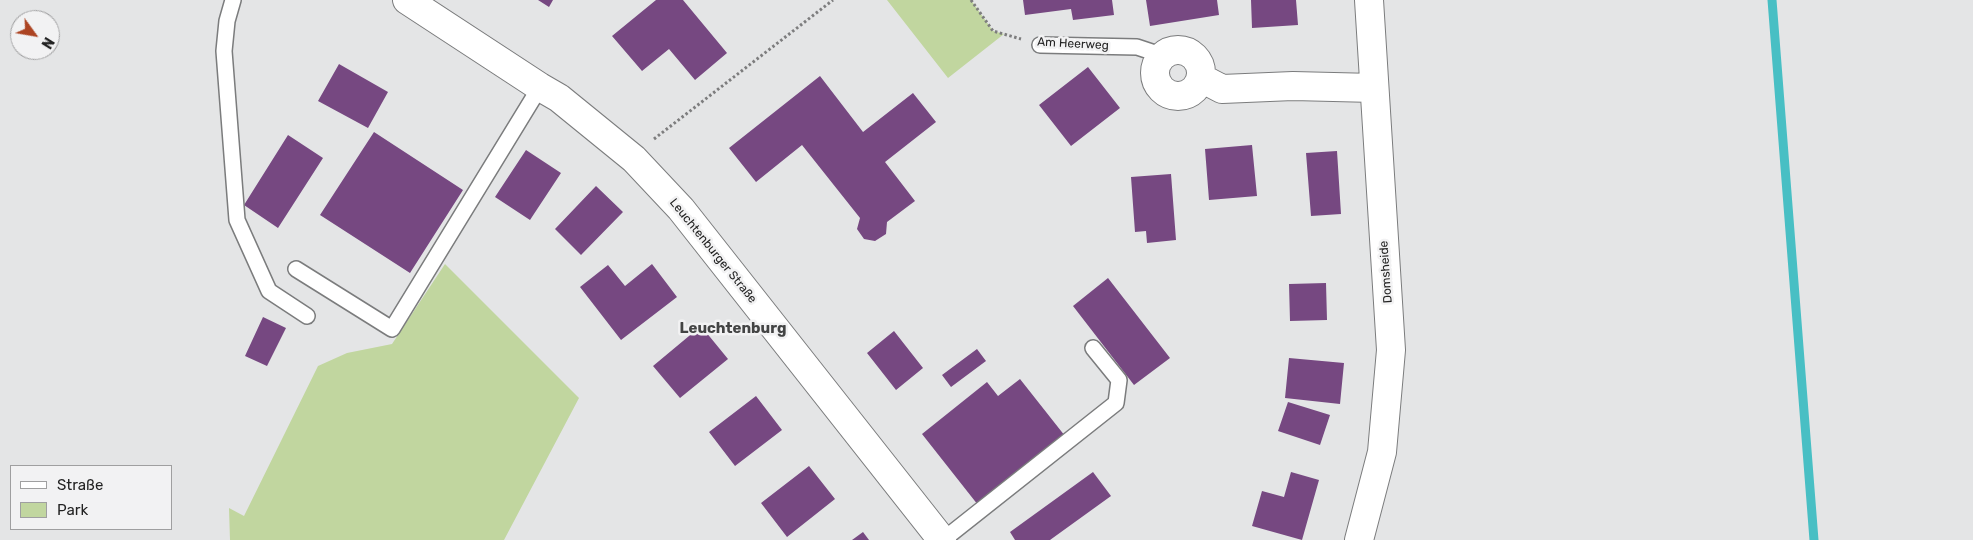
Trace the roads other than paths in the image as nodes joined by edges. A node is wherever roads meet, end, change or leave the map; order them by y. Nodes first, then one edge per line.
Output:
1 (233, 0) edge
2 (407, 0) edge
3 (1369, 0) edge
4 (1040, 45) road end
5 (1161, 55) junction
6 (1201, 78) junction
7 (540, 87) junction
8 (1374, 88) junction
9 (296, 269) dead end
10 (307, 316) dead end
11 (1093, 348) dead end
12 (942, 540) edge
13 (1359, 540) edge

1 - 10 lane
2 - 7 street, Leuchtenburger Straße
3 - 8 street, Domsheide
4 - 5 lane, Am Heerweg
5 - 6 street, Am Heerweg
5 - 6 street
6 - 8 street
7 - 9 lane
7 - 12 street, Leuchtenburger Straße
8 - 13 street, Domsheide
11 - 12 lane

